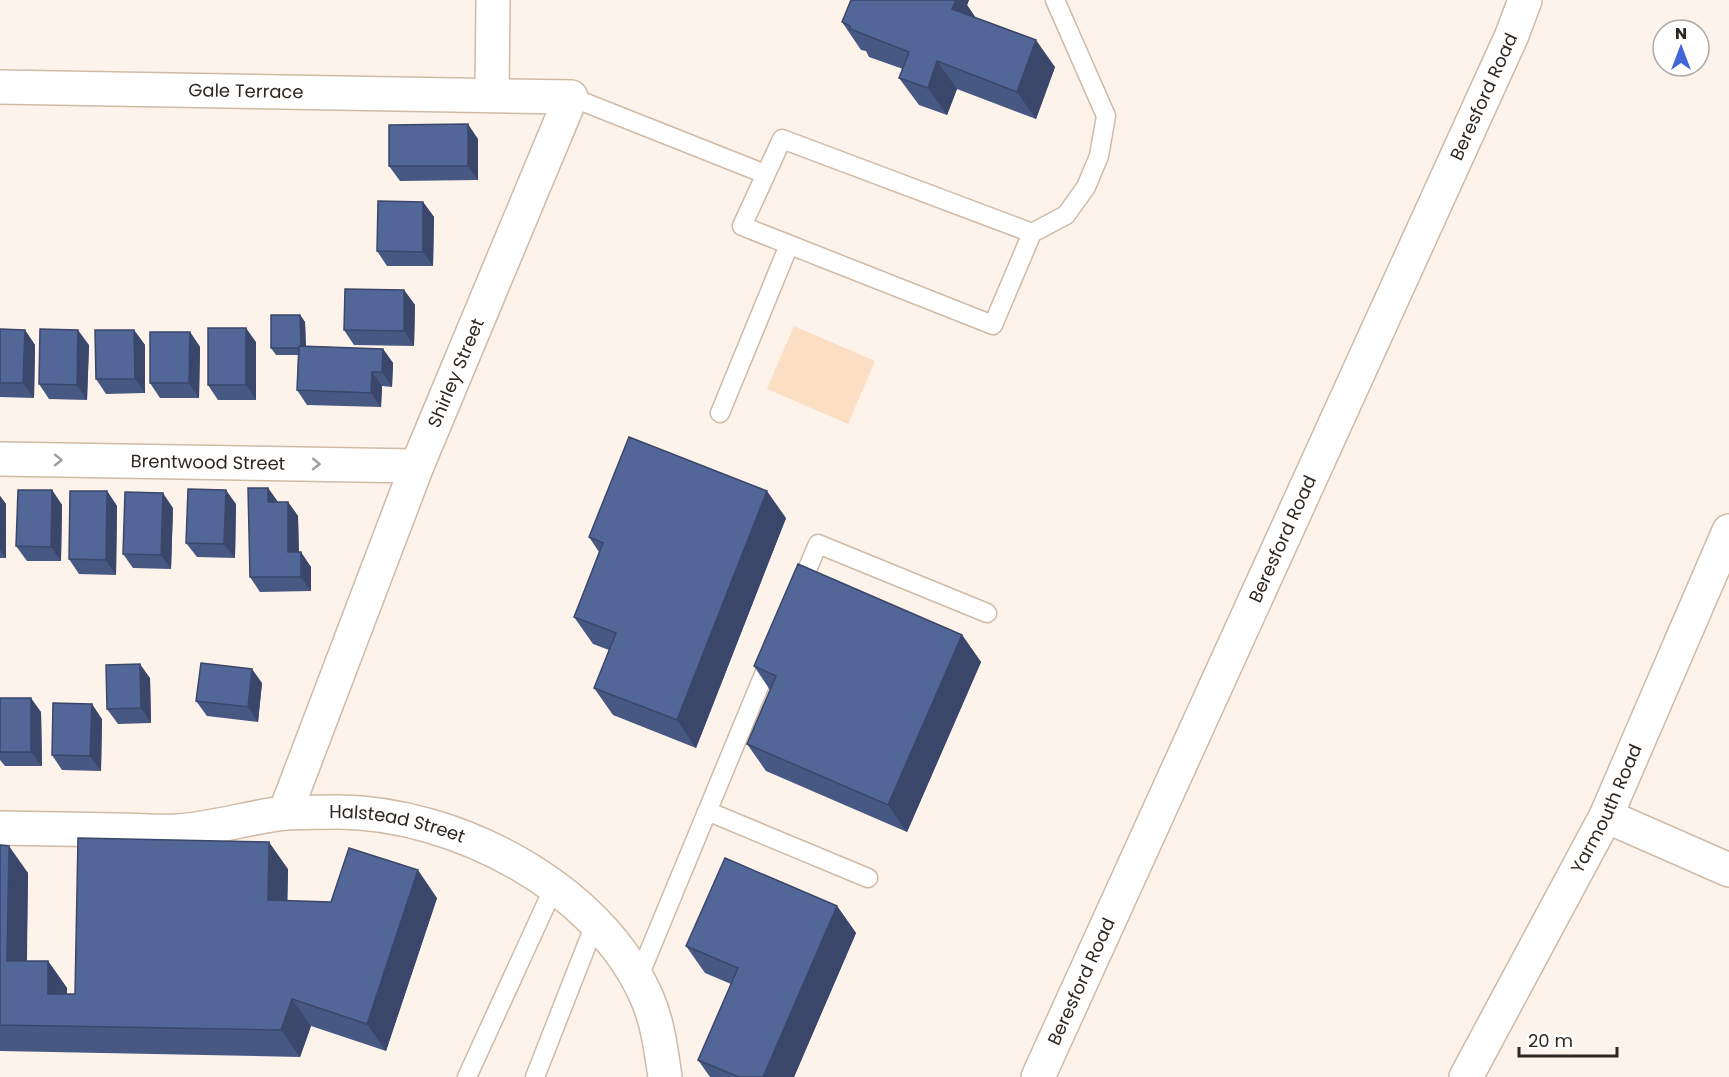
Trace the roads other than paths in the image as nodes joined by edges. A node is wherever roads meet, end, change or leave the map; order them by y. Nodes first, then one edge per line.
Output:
1 (493, 0) edge
2 (1055, 0) edge
3 (1525, 0) edge
4 (0, 87) edge
5 (492, 94) junction
6 (571, 97) junction
7 (765, 174) junction
8 (1032, 233) junction
9 (789, 245) junction
10 (720, 413) dead end
11 (0, 459) edge
12 (417, 466) junction
13 (1729, 531) edge
14 (791, 608) edge
15 (987, 613) dead end
16 (778, 640) edge
17 (707, 811) junction
18 (285, 813) junction
19 (1606, 816) junction
20 (0, 828) edge
21 (1729, 870) edge
22 (868, 878) dead end
23 (554, 887) junction
24 (595, 924) junction
25 (637, 981) junction
26 (467, 1077) edge
27 (535, 1077) edge
28 (665, 1077) edge
29 (1038, 1077) edge
30 (1466, 1077) edge

1 - 5 street
2 - 8 lane
3 - 29 street, Beresford Road
4 - 5 street, Gale Terrace
5 - 6 street
6 - 7 lane
6 - 12 street, Shirley Street
7 - 8 lane
7 - 9 lane
8 - 9 lane
9 - 10 lane
11 -> 12 street, Brentwood Street
12 - 18 street, Shirley Street
13 - 19 street, Yarmouth Road
14 - 15 lane
16 - 17 lane
17 - 22 lane
17 - 25 lane
18 - 20 street, Halstead Street
18 - 23 street, Halstead Street
19 - 21 street
19 - 30 street, Yarmouth Road
23 - 24 street, Halstead Street
23 - 26 lane
24 - 25 street, Halstead Street
24 - 27 lane
25 - 28 street, Halstead Street

